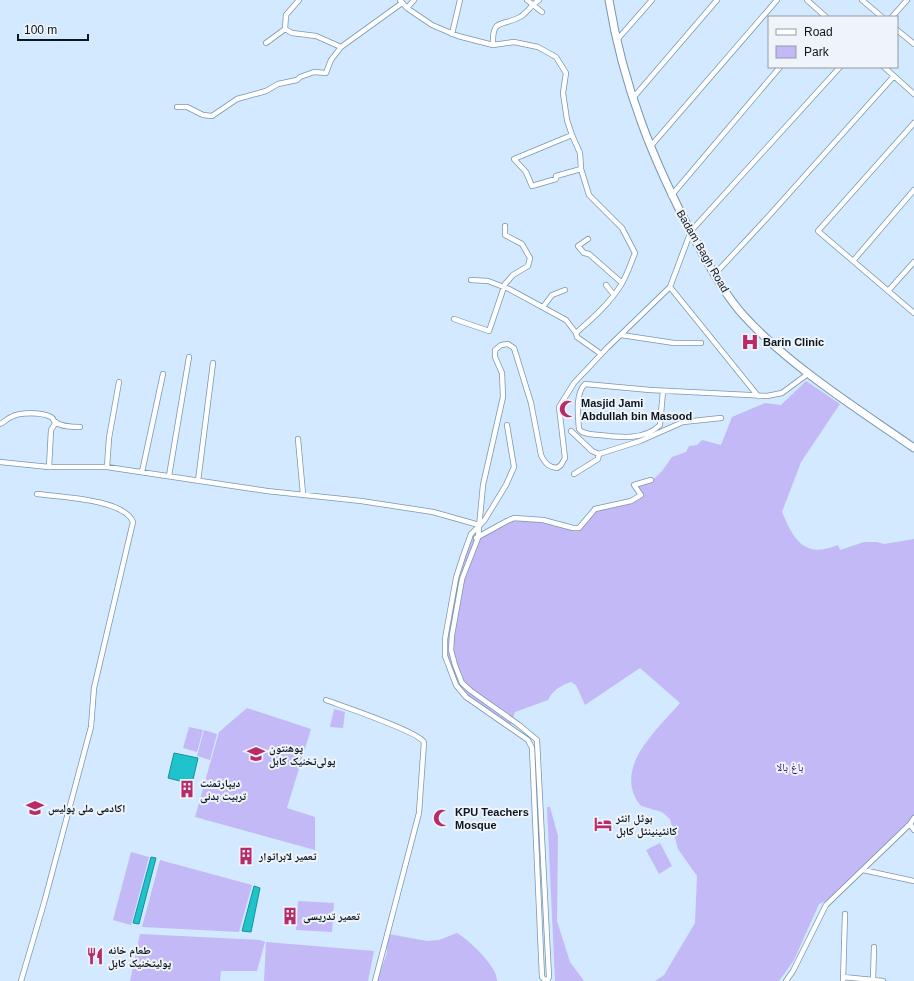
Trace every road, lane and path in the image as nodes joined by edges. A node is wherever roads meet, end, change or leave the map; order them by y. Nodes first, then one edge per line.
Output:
1 (299, 0) edge
2 (414, 0) edge
3 (460, 0) edge
4 (527, 0) edge
5 (539, 0) edge
6 (609, 0) edge
7 (652, 0) edge
8 (717, 0) edge
9 (777, 0) edge
10 (807, 0) edge
11 (862, 0) edge
12 (907, 0) edge
13 (401, 1) edge
14 (532, 4) junction
15 (407, 8) junction
16 (542, 12) dead end
17 (824, 16) edge
18 (881, 16) edge
19 (893, 16) edge
20 (285, 28) junction
21 (898, 31) edge
22 (452, 34) junction
23 (616, 41) junction
24 (266, 43) dead end
25 (914, 44) edge
26 (493, 45) junction
27 (341, 47) junction
28 (779, 68) edge
29 (839, 68) edge
30 (885, 68) edge
31 (894, 76) junction
32 (914, 94) edge
33 (633, 98) junction
34 (177, 107) dead end
35 (914, 123) edge
36 (572, 135) junction
37 (650, 147) junction
38 (582, 169) junction
39 (914, 190) edge
40 (671, 196) junction
41 (505, 226) dead end
42 (691, 231) junction
43 (588, 239) dead end
44 (853, 261) junction
45 (914, 262) edge
46 (714, 275) junction
47 (471, 280) dead end
48 (622, 283) junction
49 (606, 284) dead end
50 (504, 288) junction
51 (670, 288) junction
52 (565, 290) dead end
53 (888, 291) junction
54 (614, 295) junction
55 (543, 307) junction
56 (914, 313) edge
57 (454, 319) dead end
58 (576, 332) junction
59 (621, 335) junction
60 (701, 343) dead end
61 (601, 354) junction
62 (189, 357) dead end
63 (213, 364) dead end
64 (809, 373) junction
65 (163, 374) dead end
66 (119, 382) dead end
67 (663, 391) junction
68 (758, 396) junction
69 (721, 418) dead end
70 (56, 422) junction
71 (0, 424) edge
72 (507, 425) dead end
73 (80, 427) dead end
74 (571, 431) dead end
75 (298, 440) dead end
76 (914, 448) edge
77 (599, 454) junction
78 (0, 462) edge
79 (49, 467) junction
80 (107, 467) junction
81 (142, 472) junction
82 (574, 474) dead end
83 (169, 476) junction
84 (651, 480) dead end
85 (198, 481) junction
86 (37, 494) dead end
87 (303, 494) junction
88 (479, 525) junction
89 (478, 538) junction
90 (469, 539) junction
91 (326, 700) dead end
92 (519, 725) junction
93 (516, 731) junction
94 (534, 792) junction
95 (540, 792) junction
96 (914, 818) edge
97 (910, 824) junction
98 (914, 830) edge
99 (863, 870) junction
100 (914, 881) edge
101 (845, 914) dead end
102 (874, 947) dead end
103 (843, 979) edge
104 (873, 980) junction
105 (21, 981) edge
106 (375, 981) edge
107 (546, 981) edge
108 (786, 981) edge
109 (883, 981) edge

1 - 20 street
2 - 15 street
3 - 22 street
4 - 14 street
5 - 14 street
6 - 23 main road, Badam Bagh Road
7 - 23 street
8 - 33 street
9 - 37 street
10 - 17 street
11 - 18 street
12 - 19 street
13 - 15 street
13 - 27 street
14 - 16 street
14 - 26 street
15 - 22 street
20 - 24 street
20 - 27 street
21 - 25 street
22 - 26 street
23 - 33 main road, Badam Bagh Road
26 - 36 street
27 - 34 street
28 - 40 street
29 - 42 street
30 - 31 street
31 - 32 street
31 - 46 street
33 - 37 main road, Badam Bagh Road
35 - 44 street
36 - 38 street
36 - 38 street
37 - 40 main road, Badam Bagh Road
38 - 48 street
39 - 44 street
40 - 42 main road, Badam Bagh Road
41 - 50 street
42 - 46 main road, Badam Bagh Road
42 - 51 street
43 - 48 street
44 - 53 street
45 - 53 street
46 - 64 main road, Badam Bagh Road
47 - 50 street
48 - 54 street
49 - 54 street
50 - 55 street
50 - 57 street
51 - 59 street
51 - 68 street
52 - 55 street
53 - 56 street
54 - 58 street
55 - 58 street
58 - 61 street
59 - 60 street
59 - 61 street
61 - 88 street
62 - 83 street
63 - 85 street
64 - 68 street
64 - 76 main road, Badam Bagh Road
65 - 81 street
66 - 80 street
67 - 67 street
67 - 68 street
69 - 77 street
70 - 71 street
70 - 73 street
70 - 79 street
72 - 88 street
74 - 77 street
75 - 87 street
77 - 82 street
78 - 79 street
79 - 80 street
80 - 81 street
81 - 83 street
83 - 85 street
84 - 89 street
85 - 87 street
86 - 105 street
87 - 88 street
88 - 89 street
88 - 90 street
89 - 90 street
89 - 92 street
90 - 93 street
91 - 106 street
92 - 93 street
92 - 95 street
93 - 94 street
94 - 95 street
94 - 107 street
95 - 107 street
96 - 97 street
97 - 98 street
97 - 99 street
99 - 100 street
99 - 108 street
101 - 103 street
102 - 104 street
103 - 104 street
104 - 109 street

